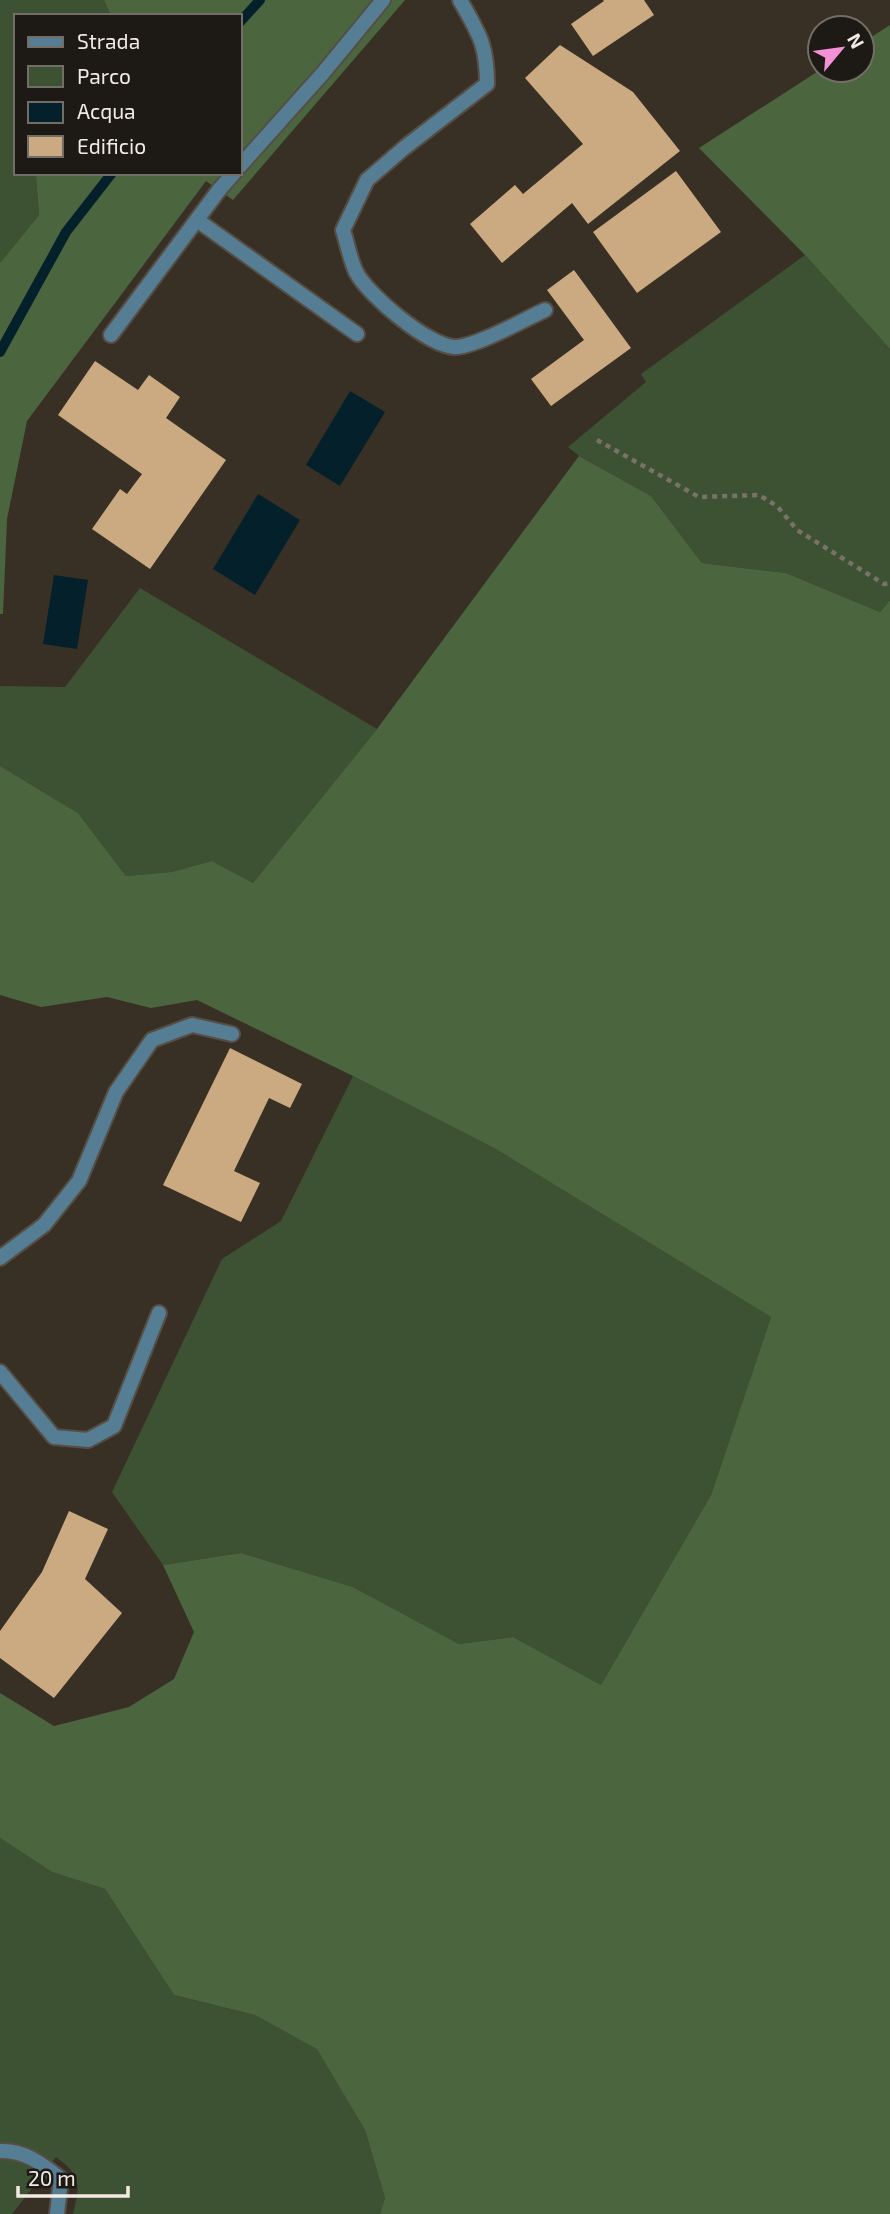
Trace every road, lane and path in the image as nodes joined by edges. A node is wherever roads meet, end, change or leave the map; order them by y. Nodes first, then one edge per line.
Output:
1 (383, 0) edge
2 (460, 0) edge
3 (242, 164) edge
4 (232, 175) edge
5 (197, 220) junction
6 (545, 310) dead end
7 (358, 334) dead end
8 (111, 335) dead end
9 (597, 440) dead end
10 (890, 583) edge
11 (232, 1034) dead end
12 (0, 1258) edge
13 (159, 1313) dead end
14 (0, 1372) edge
15 (0, 2151) edge
16 (57, 2214) edge

1 - 3 street
2 - 6 street
4 - 5 street
5 - 7 street
5 - 8 street
9 - 10 path
11 - 12 street
13 - 14 street
15 - 16 street

